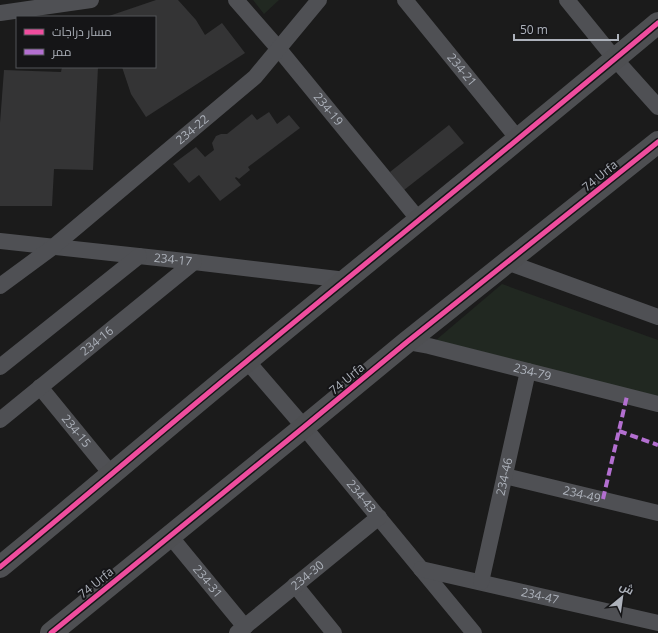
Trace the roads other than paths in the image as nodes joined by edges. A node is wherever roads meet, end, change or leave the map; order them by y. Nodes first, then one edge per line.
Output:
1 (91, 0) edge
2 (236, 0) edge
3 (319, 0) edge
4 (405, 0) edge
5 (567, 0) edge
6 (0, 13) edge
7 (658, 23) edge
8 (278, 48) junction
9 (615, 59) junction
10 (658, 107) edge
11 (518, 139) junction
12 (658, 142) edge
13 (419, 220) junction
14 (0, 241) edge
15 (53, 247) junction
16 (139, 256) junction
17 (194, 262) junction
18 (507, 262) junction
19 (346, 280) junction
20 (0, 286) edge
21 (658, 318) edge
22 (407, 342) junction
23 (247, 361) junction
24 (0, 367) edge
25 (528, 371) junction
26 (40, 387) junction
27 (658, 404) edge
28 (0, 420) edge
29 (304, 427) junction
30 (112, 475) junction
31 (505, 476) junction
32 (658, 513) edge
33 (379, 517) junction
34 (170, 536) junction
35 (0, 567) edge
36 (421, 569) junction
37 (481, 582) junction
38 (295, 585) junction
39 (658, 623) edge
40 (241, 630) edge
41 (51, 633) edge
42 (334, 633) edge
43 (474, 633) edge

1 - 6 street
2 - 8 street, 234-19
3 - 8 street, 234-22
4 - 11 street, 234-21
5 - 9 street
7 - 9 street
8 - 13 street, 234-19
8 - 15 street, 234-22
9 - 10 street
9 - 11 street
11 - 13 street
12 - 18 street, 74 Urfa
13 - 19 street
14 - 15 street, 234-17
15 - 16 street, 234-17
15 - 20 street, 234-22
16 - 17 street, 234-17
16 - 24 street
17 - 19 street, 234-17
17 - 26 street, 234-16
18 - 21 street
18 - 22 street, 74 Urfa
19 - 23 street
22 - 25 street, 234-79
22 - 29 street, 74 Urfa
23 - 29 street, 234-43
23 - 30 street
25 - 27 street, 234-79
25 - 31 street, 234-46
26 - 28 street, 234-16
26 - 30 street, 234-15
29 - 33 street, 234-43
29 - 34 street, 74 Urfa
30 - 35 street
31 - 32 street, 234-49
31 - 37 street, 234-46
33 - 36 street, 234-43
33 - 38 street, 234-30
34 - 40 street, 234-31
34 - 41 street, 74 Urfa
36 - 37 street, 234-47
36 - 43 street, 234-43
37 - 39 street, 234-47
38 - 40 street, 234-30
38 - 42 street

